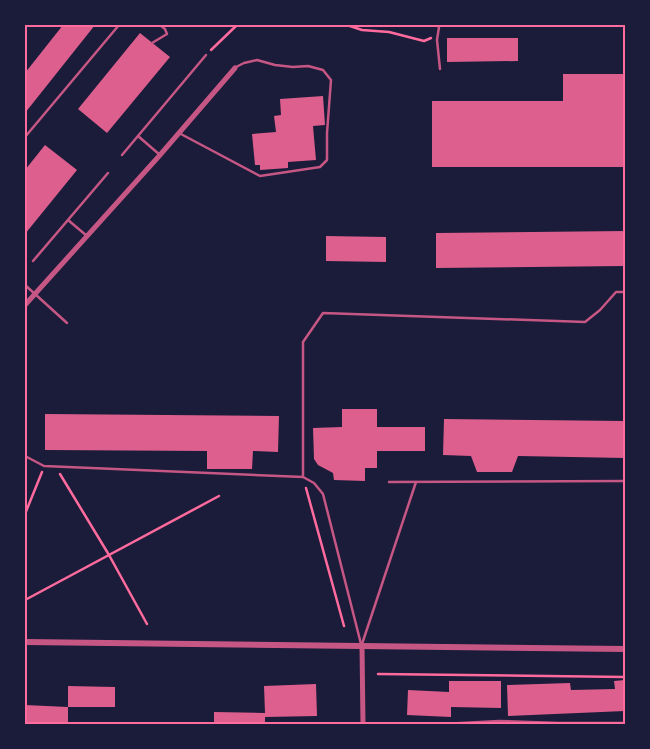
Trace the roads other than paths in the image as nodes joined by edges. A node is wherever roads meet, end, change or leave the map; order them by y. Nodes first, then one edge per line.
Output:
1 (119, 25) edge
2 (160, 25) edge
3 (440, 25) edge
4 (152, 43) dead end
5 (206, 55) road end
6 (235, 68) joint
7 (440, 69) dead end
8 (179, 133) junction
9 (138, 136) junction
10 (25, 138) edge
11 (122, 155) dead end
12 (160, 155) junction
13 (108, 173) dead end
14 (68, 220) junction
15 (87, 236) junction
16 (33, 261) dead end
17 (25, 285) edge
18 (625, 292) edge
19 (35, 293) junction
20 (25, 305) edge
21 (67, 323) dead end
22 (25, 456) edge
23 (303, 476) junction
24 (625, 481) edge
25 (388, 482) dead end
26 (416, 482) junction
27 (25, 642) edge
28 (362, 646) junction
29 (625, 649) edge
30 (625, 723) edge
31 (363, 724) edge
32 (442, 724) edge

1 - 10 lane
2 - 4 lane
3 - 7 lane
5 - 9 lane
6 - 8 street
6 - 8 lane
8 - 12 street
9 - 11 lane
9 - 12 lane
12 - 15 street
13 - 14 lane
14 - 15 lane
14 - 16 lane
15 - 19 street
17 - 19 lane
18 - 23 lane
19 - 20 street
19 - 21 lane
22 - 23 lane
23 - 28 lane
24 - 26 lane
25 - 26 lane
26 - 28 lane
27 - 28 street
28 - 29 street
28 - 31 street
30 - 32 lane

